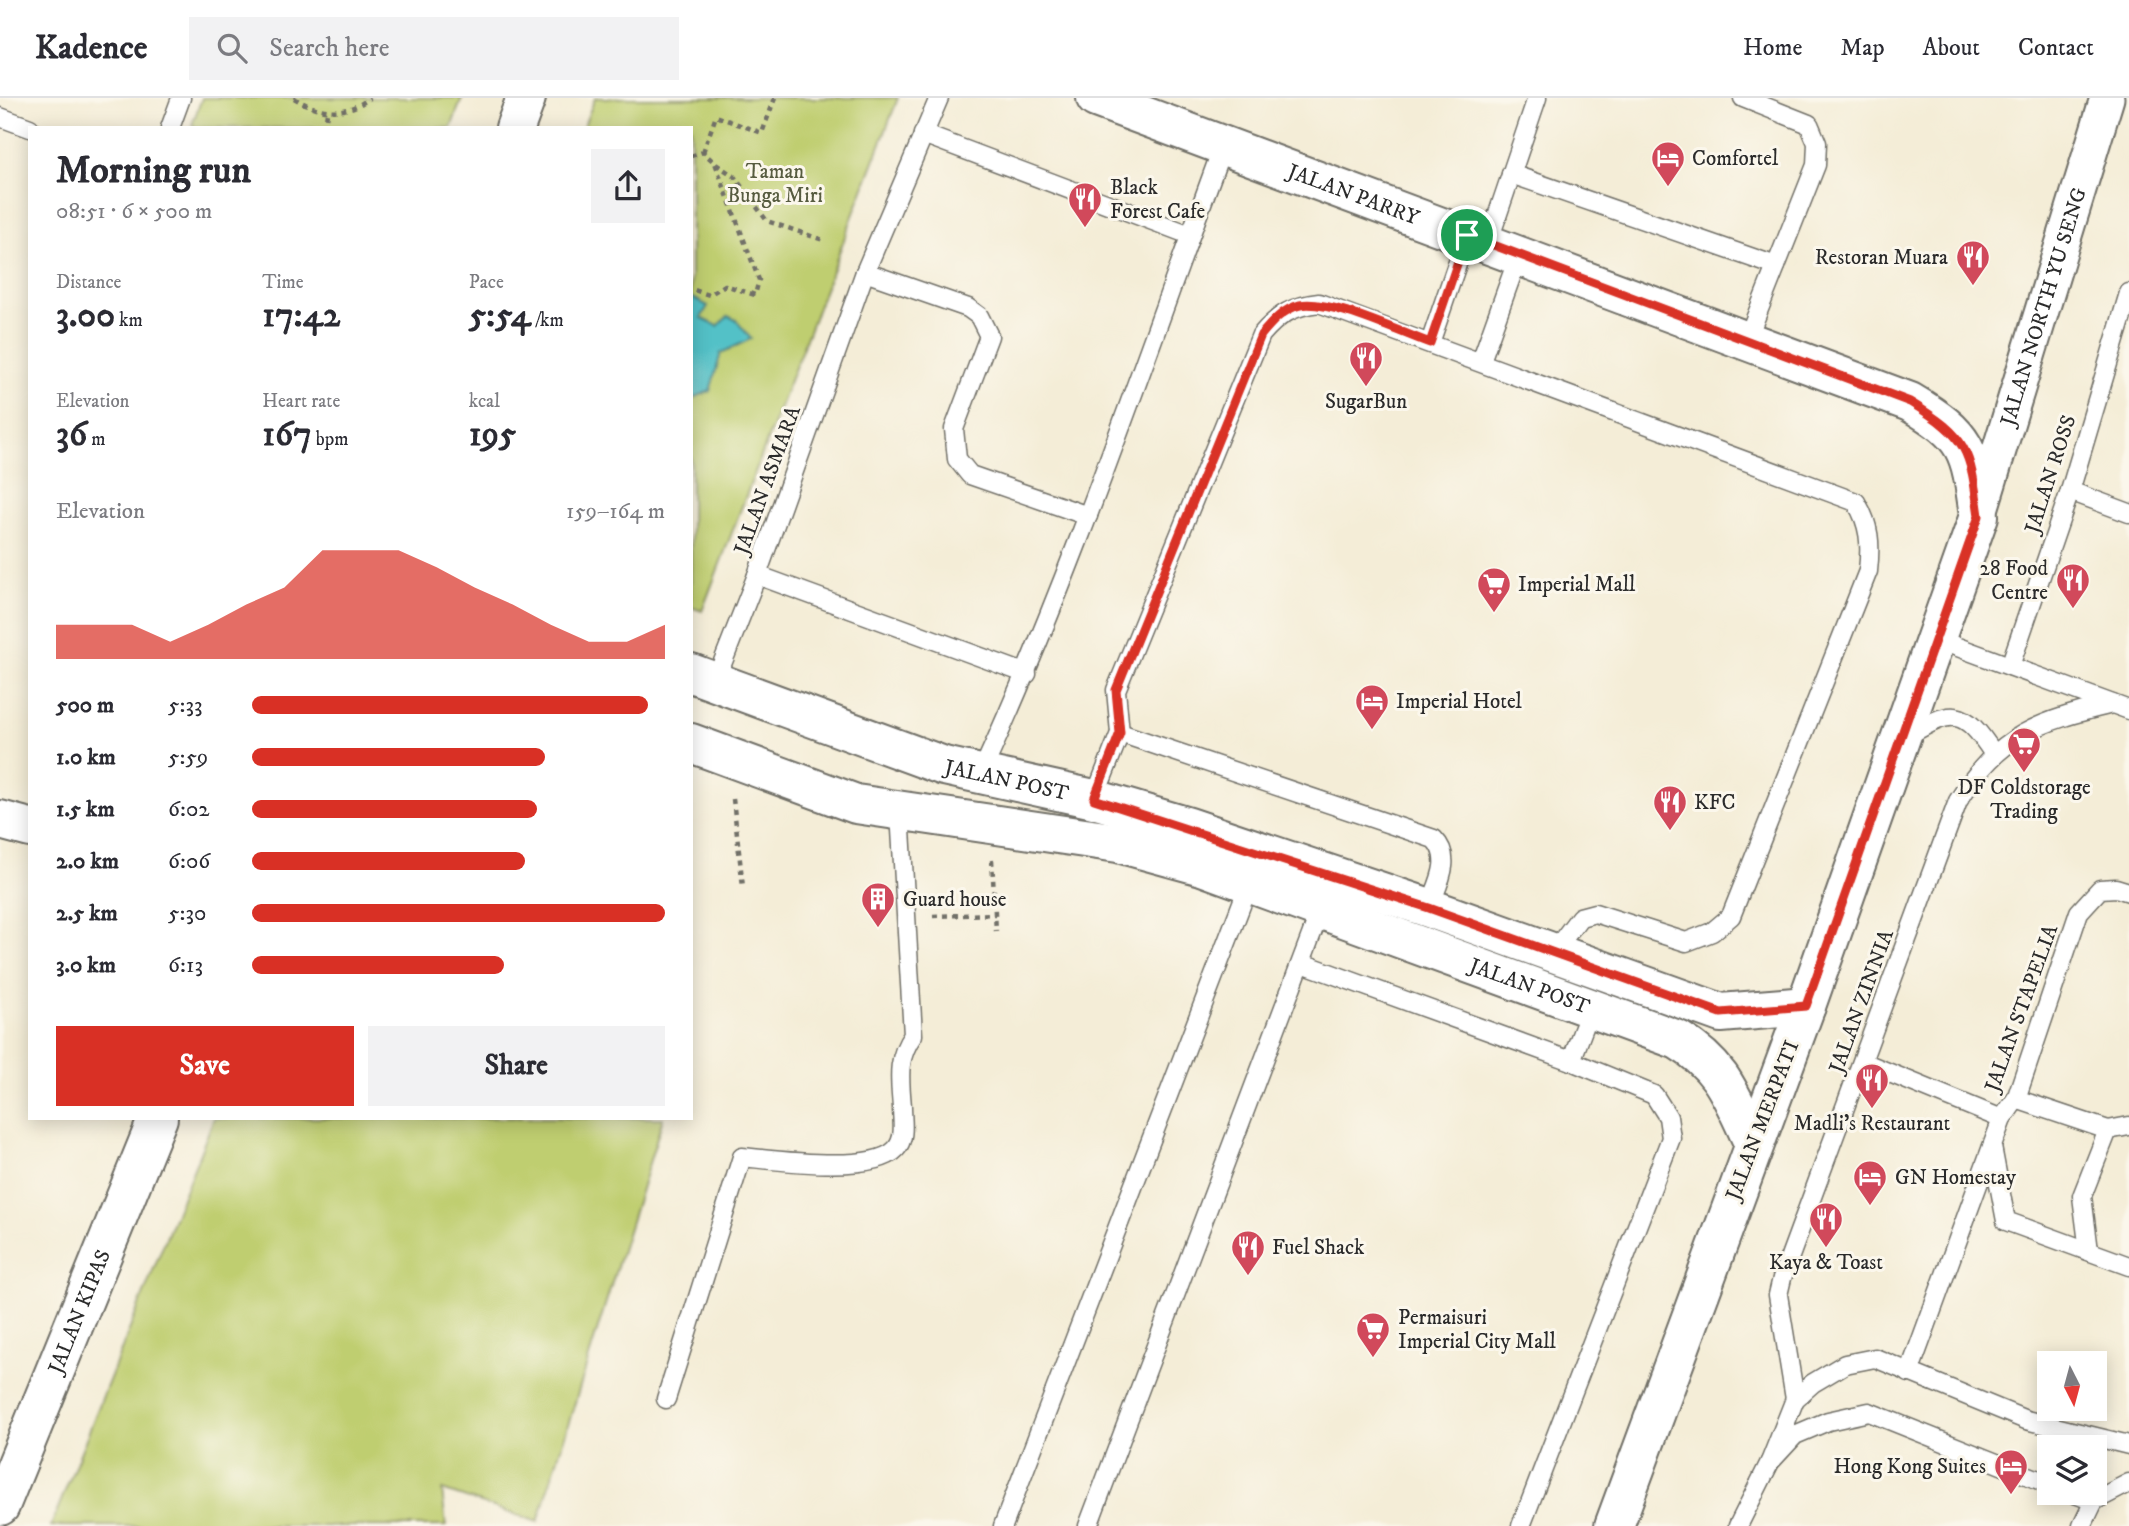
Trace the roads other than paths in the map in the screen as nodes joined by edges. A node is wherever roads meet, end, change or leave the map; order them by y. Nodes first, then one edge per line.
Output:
1 (181, 98) edge
2 (526, 98) edge
3 (939, 98) edge
4 (1096, 98) edge
5 (1537, 98) edge
6 (1743, 98) edge
7 (2107, 98) edge
8 (0, 117) edge
9 (171, 126) edge
10 (516, 126) edge
11 (28, 127) edge
12 (923, 134) junction
13 (1223, 146) junction
14 (1511, 174) junction
15 (1190, 235) junction
16 (1491, 244) junction
17 (1776, 266) junction
18 (865, 272) junction
19 (2129, 293) edge
20 (1746, 342) junction
21 (1430, 343) junction
22 (1481, 361) junction
23 (2070, 491) junction
24 (2129, 513) edge
25 (1088, 516) junction
26 (1979, 516) junction
27 (757, 575) junction
28 (1936, 639) junction
29 (2010, 666) junction
30 (1027, 674) junction
31 (703, 678) edge
32 (2120, 707) edge
33 (1120, 733) junction
34 (1899, 741) junction
35 (693, 744) edge
36 (1993, 753) junction
37 (980, 776) junction
38 (1094, 799) junction
39 (900, 812) junction
40 (0, 820) edge
41 (28, 827) edge
42 (1250, 883) junction
43 (2129, 892) edge
44 (1429, 908) junction
45 (1321, 909) junction
46 (1552, 954) junction
47 (1302, 963) junction
48 (1806, 1006) junction
49 (1591, 1009) junction
50 (1571, 1061) junction
51 (1863, 1062) junction
52 (2016, 1100) junction
53 (2002, 1119) junction
54 (157, 1120) edge
55 (2129, 1126) edge
56 (2108, 1129) junction
57 (1753, 1142) junction
58 (1992, 1147) junction
59 (2089, 1251) junction
60 (2129, 1266) edge
61 (1909, 1373) junction
62 (666, 1399) dead end
63 (1795, 1399) junction
64 (2070, 1435) edge
65 (2107, 1443) edge
66 (2129, 1445) edge
67 (1770, 1462) junction
68 (2037, 1479) edge
69 (2129, 1483) edge
70 (2107, 1492) edge
71 (2091, 1505) edge
72 (0, 1506) edge
73 (1003, 1526) edge
74 (1087, 1526) edge
75 (1521, 1526) edge
76 (1614, 1526) edge
77 (1738, 1526) edge
78 (2082, 1526) edge

1 - 9 lane
2 - 10 street
3 - 12 lane, JALAN ASMARA
4 - 13 street, JALAN PARRY
5 - 14 lane
6 - 17 lane
7 - 26 street, JALAN NORTH YU SENG
8 - 11 lane
12 - 15 lane
12 - 18 lane, JALAN ASMARA
13 - 15 lane
13 - 16 street, JALAN PARRY
14 - 16 lane
14 - 17 lane
15 - 25 lane
16 - 20 street, JALAN PARRY
16 - 21 lane
16 - 22 lane
17 - 20 lane
18 - 25 lane
18 - 27 lane, JALAN ASMARA
19 - 23 lane, JALAN ROSS
20 - 26 street, JALAN PARRY
21 - 22 lane
21 - 33 lane
22 - 46 lane
23 - 24 lane
23 - 29 lane, JALAN ROSS
25 - 30 lane
26 - 28 street, JALAN MERPATI
27 - 30 lane, JALAN ASMARA
27 - 31 lane
28 - 29 lane
28 - 34 street, JALAN MERPATI
29 - 32 lane
30 - 37 lane
31 - 37 street, JALAN POST
32 - 36 lane, JALAN ZINNIA
33 - 38 lane
33 - 44 lane
34 - 36 lane
34 - 48 street, JALAN MERPATI
35 - 39 street, JALAN POST
36 - 51 lane, JALAN ZINNIA
37 - 38 street, JALAN POST
38 - 44 street, JALAN POST
39 - 42 street, JALAN POST
39 - 62 lane
40 - 41 street
42 - 45 street, JALAN POST
42 - 73 lane
43 - 52 lane, JALAN STAPELIA
44 - 46 street, JALAN POST
45 - 47 lane
45 - 49 street, JALAN POST
46 - 48 street, JALAN POST
47 - 50 lane
47 - 74 lane
48 - 57 street, JALAN MERPATI
49 - 50 lane
49 - 57 street, JALAN POST
50 - 75 lane
51 - 53 lane
51 - 63 lane, JALAN ZINNIA
52 - 53 lane, JALAN STAPELIA
52 - 56 lane
53 - 58 lane, JALAN STAPELIA
54 - 72 street, JALAN KIPAS
55 - 56 lane
56 - 59 lane
57 - 76 street, JALAN MERPATI
58 - 59 lane
58 - 61 lane, JALAN STAPELIA
59 - 60 lane
61 - 63 lane
61 - 64 lane
63 - 67 lane
65 - 66 lane
67 - 68 lane
67 - 77 lane
69 - 70 lane
71 - 78 lane

